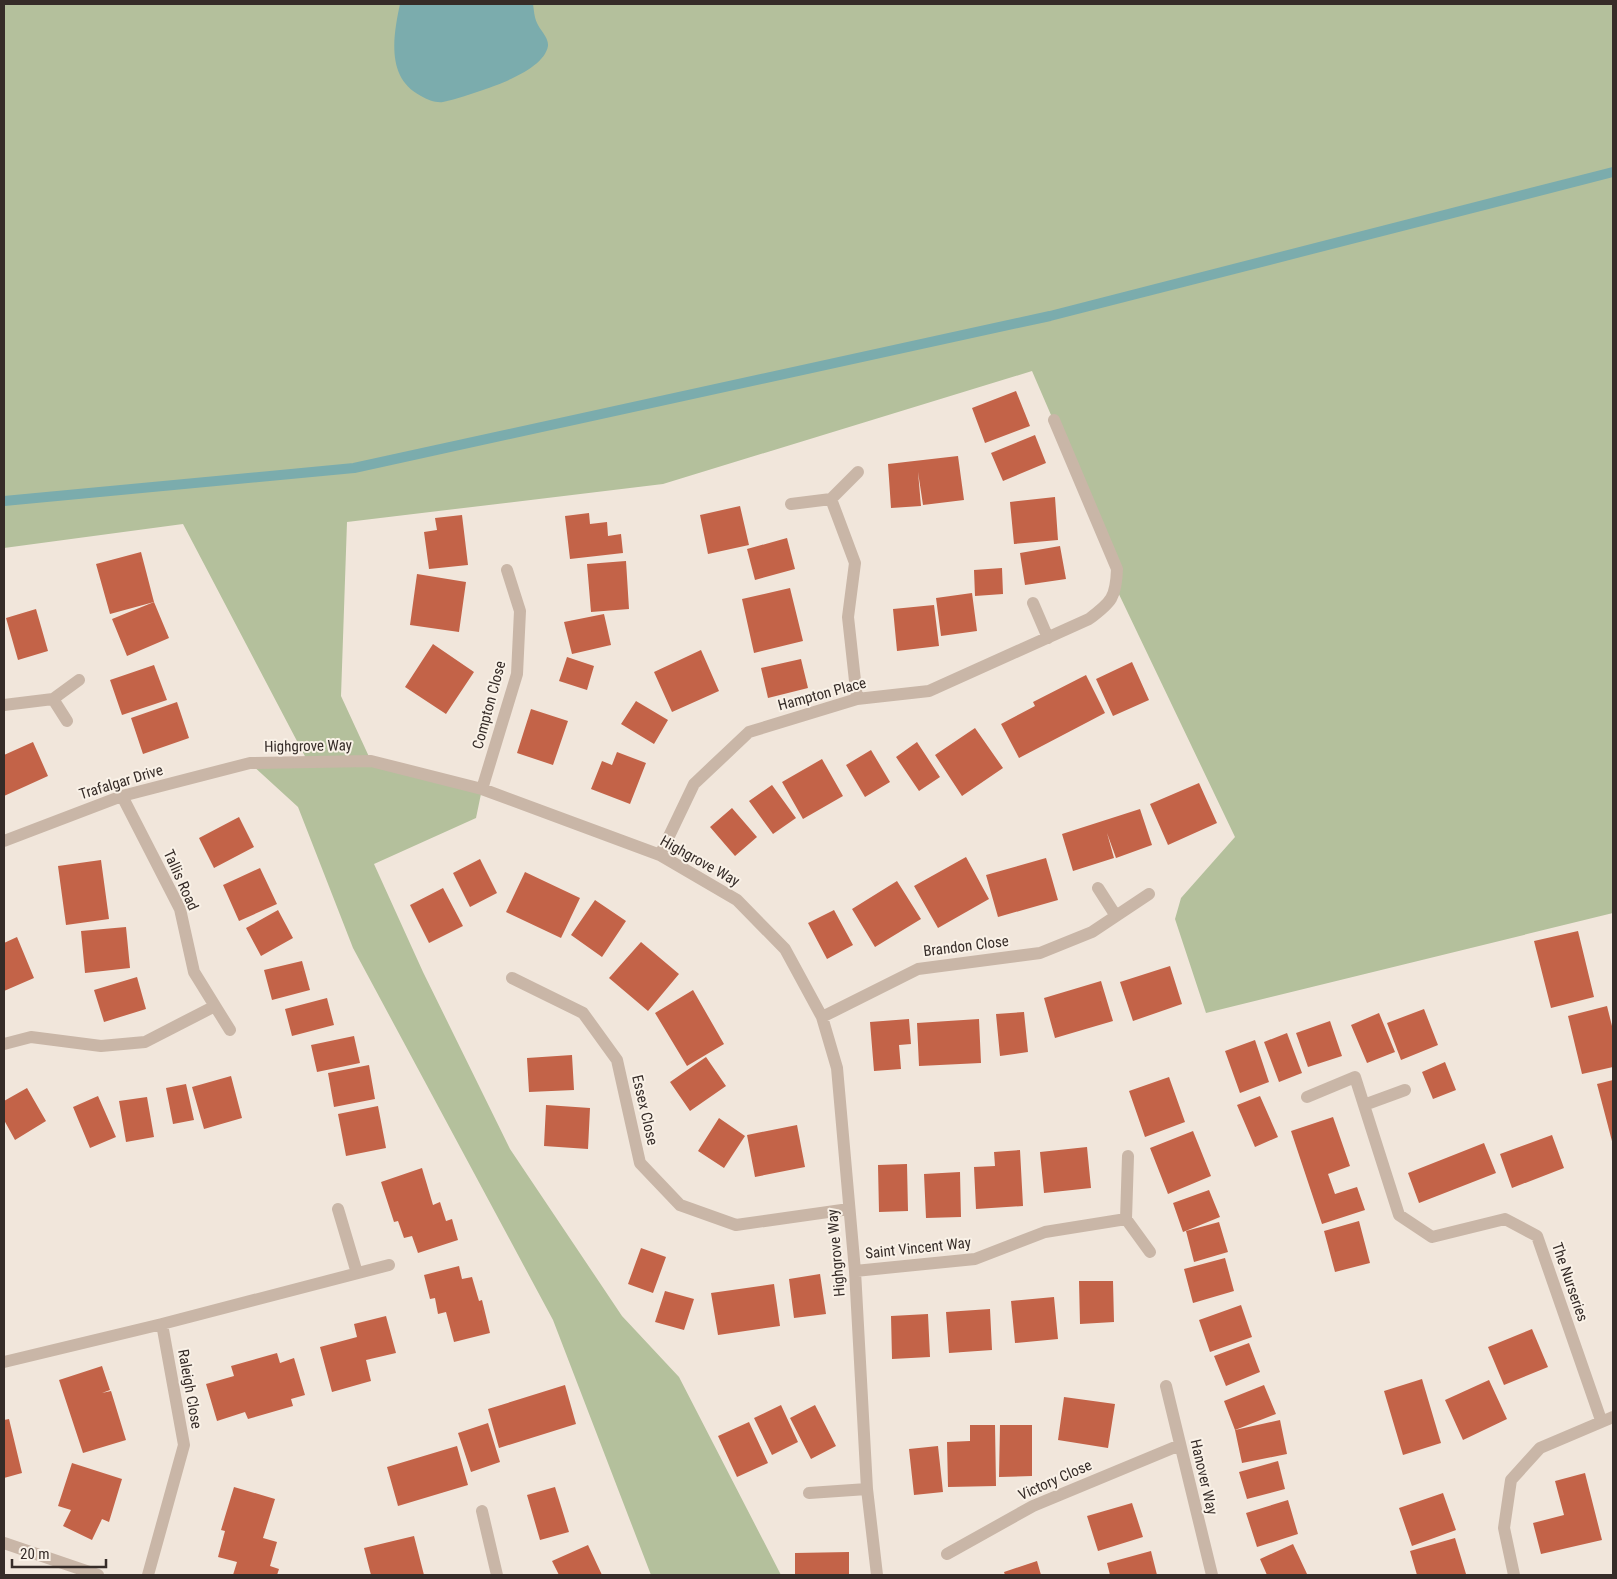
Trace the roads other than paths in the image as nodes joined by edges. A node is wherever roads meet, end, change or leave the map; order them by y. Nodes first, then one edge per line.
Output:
1 (1054, 420) dead end
2 (858, 472) dead end
3 (831, 499) junction
4 (791, 504) dead end
5 (507, 570) dead end
6 (1033, 603) dead end
7 (1048, 638) junction
8 (79, 680) dead end
9 (53, 698) junction
10 (857, 698) junction
11 (4, 705) edge
12 (67, 721) dead end
13 (250, 763) joint
14 (482, 789) junction
15 (122, 796) junction
16 (4, 841) edge
17 (660, 855) junction
18 (1098, 888) dead end
19 (1148, 894) dead end
20 (1116, 916) junction
21 (512, 978) dead end
22 (215, 1006) junction
23 (822, 1017) junction
24 (230, 1030) dead end
25 (4, 1044) edge
26 (1406, 1090) dead end
27 (1307, 1097) dead end
28 (1364, 1105) junction
29 (1128, 1156) dead end
30 (338, 1209) dead end
31 (849, 1209) junction
32 (1126, 1219) junction
33 (1150, 1252) dead end
34 (389, 1265) dead end
35 (855, 1271) junction
36 (357, 1273) junction
37 (162, 1324) junction
38 (4, 1362) edge
39 (1166, 1386) dead end
40 (1607, 1418) edge
41 (1180, 1445) junction
42 (867, 1489) junction
43 (809, 1493) dead end
44 (482, 1511) dead end
45 (4, 1543) edge
46 (947, 1554) dead end
47 (98, 1575) edge
48 (148, 1575) edge
49 (497, 1575) edge
50 (877, 1575) edge
51 (1212, 1575) edge
52 (1514, 1575) edge

1 - 7 street, Hampton Place
2 - 3 street
3 - 4 street
3 - 10 street
5 - 14 street, Compton Close
6 - 7 street
7 - 10 street, Hampton Place
8 - 9 street
9 - 11 street
9 - 12 street
10 - 17 street, Hampton Place
13 - 14 street, Highgrove Way
13 - 15 street, Trafalgar Drive
14 - 17 street, Highgrove Way
15 - 16 street, Trafalgar Drive
15 - 22 street, Tallis Road
17 - 23 street, Highgrove Way
18 - 20 street
19 - 20 street, Brandon Close
20 - 23 street, Brandon Close
21 - 31 street, Essex Close
22 - 24 street, Tallis Road
22 - 25 street
23 - 31 street, Highgrove Way
26 - 28 street
27 - 28 street, The Nurseries
28 - 40 street, The Nurseries
29 - 32 street
30 - 36 street
31 - 35 street, Highgrove Way
32 - 33 street
32 - 35 street, Saint Vincent Way
34 - 36 street
35 - 42 street, Highgrove Way
36 - 37 street
37 - 38 street
37 - 48 street, Raleigh Close
39 - 41 street, Hanover Way
40 - 52 street
41 - 46 street, Victory Close
41 - 51 street, Hanover Way
42 - 43 street
42 - 50 street, Highgrove Way
44 - 49 street
45 - 47 street

